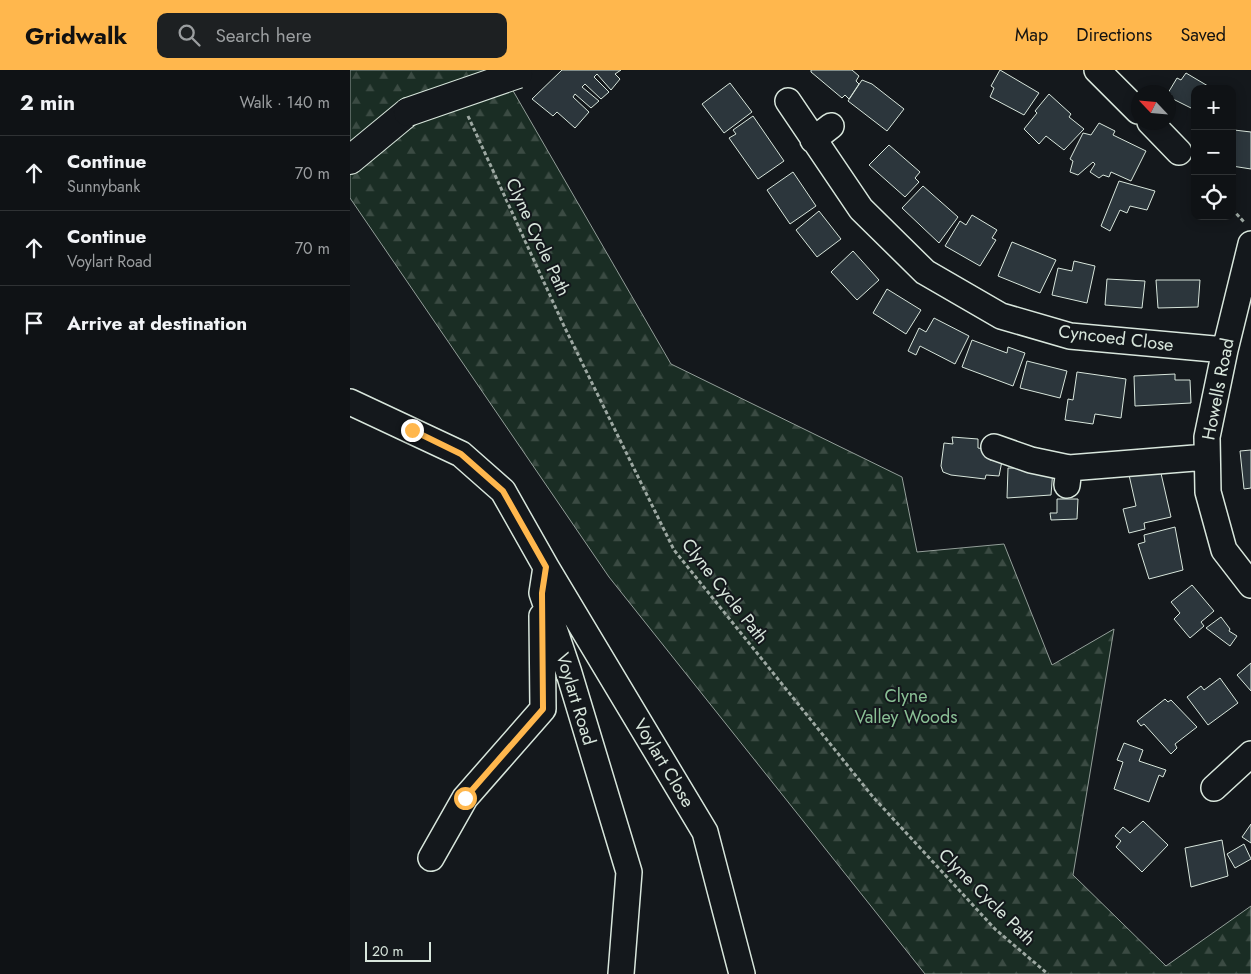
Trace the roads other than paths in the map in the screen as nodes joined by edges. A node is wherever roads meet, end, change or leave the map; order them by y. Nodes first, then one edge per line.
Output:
1 (1097, 70) edge
2 (520, 72) edge
3 (788, 101) dead end
4 (1131, 104) edge
5 (1158, 130) edge
6 (1179, 152) dead end
7 (350, 160) edge
8 (1251, 244) edge
9 (1225, 350) junction
10 (350, 402) edge
11 (994, 447) dead end
12 (1207, 457) junction
13 (546, 567) junction
14 (1251, 585) edge
15 (542, 593) junction
16 (1251, 754) edge
17 (1210, 790) dead end
18 (430, 858) dead end
19 (621, 974) edge
20 (742, 974) edge

1 - 4 street
2 - 7 main road, bridge
3 - 9 street, Cyncoed Close
5 - 6 street
8 - 9 street, Howells Road
9 - 12 street, Howells Road
10 - 13 street
11 - 12 street
12 - 14 street, Howells Road
13 - 15 street, Voylart Road
13 - 20 street, Voylart Close
15 - 18 street
15 - 19 street, Voylart Road
16 - 17 street

